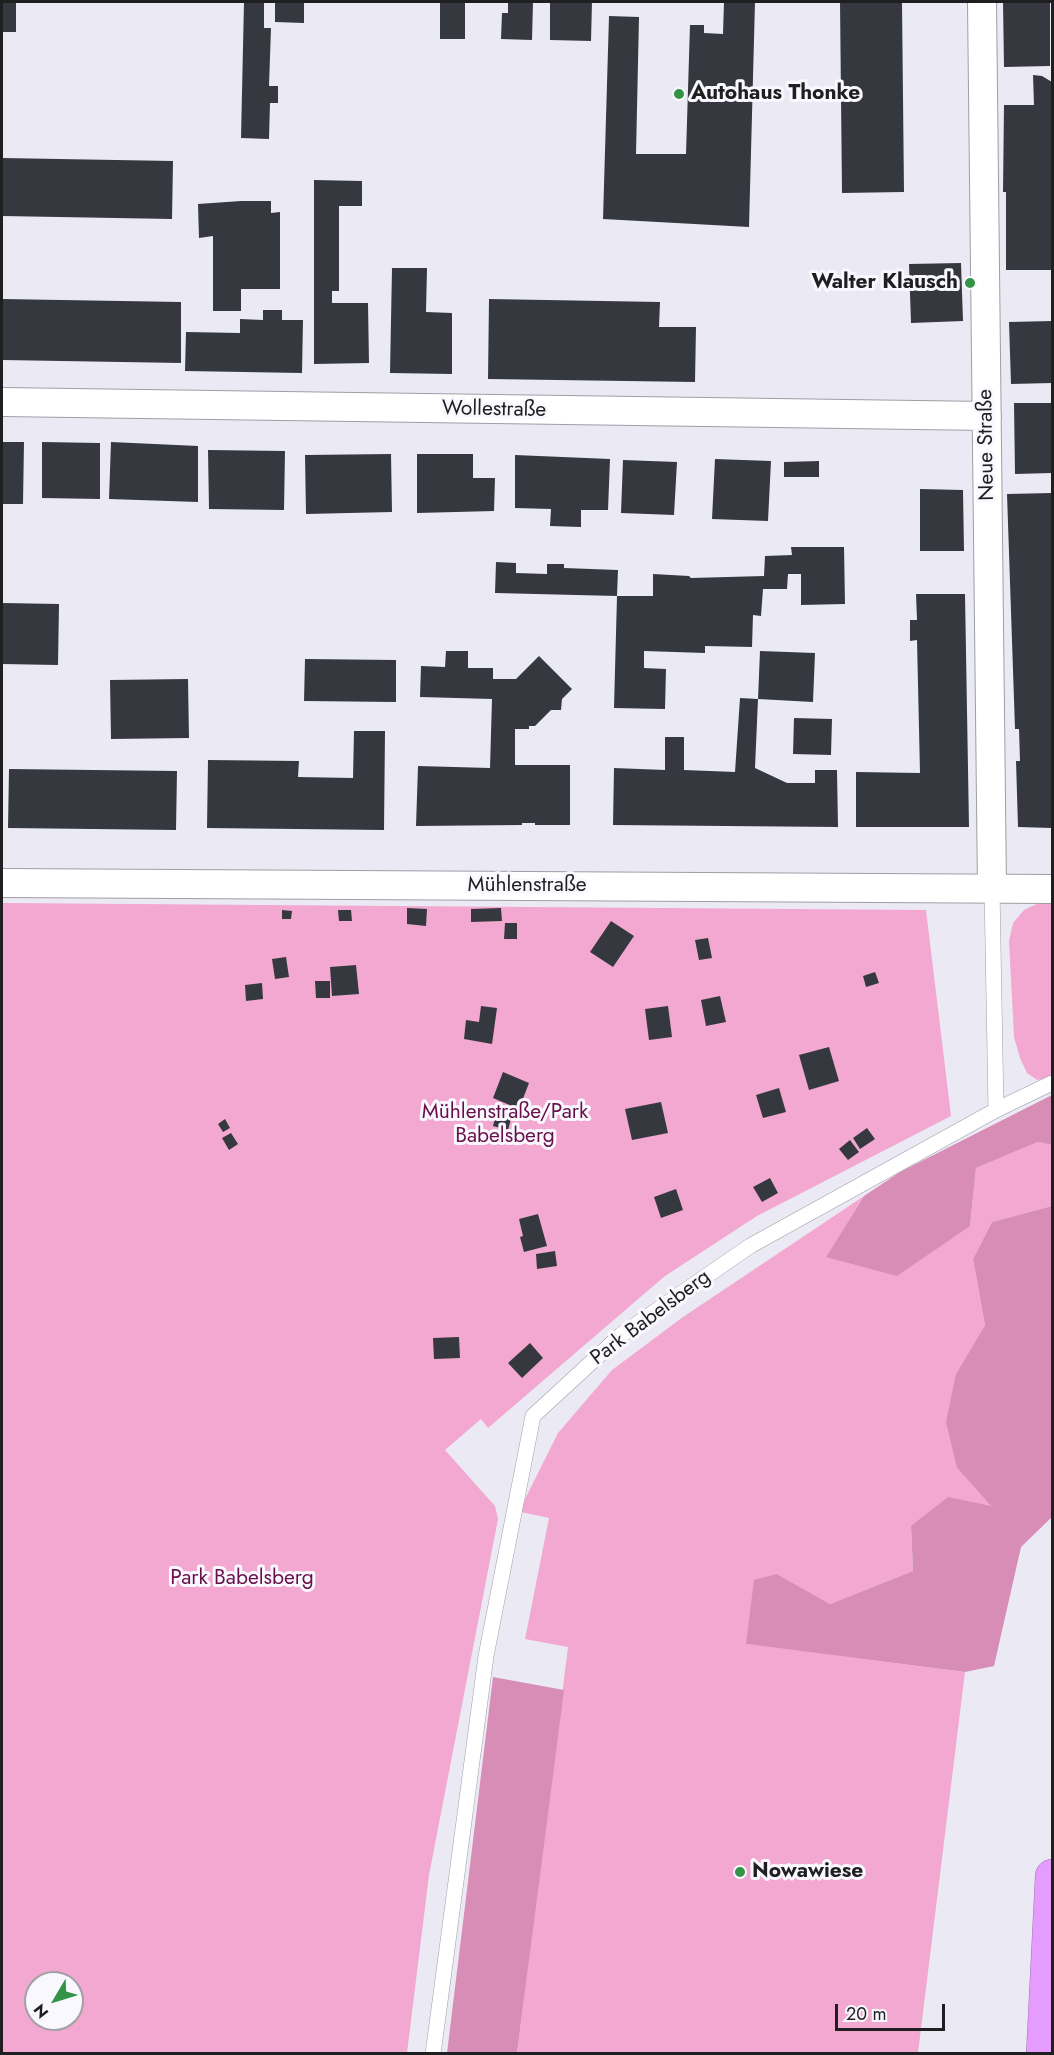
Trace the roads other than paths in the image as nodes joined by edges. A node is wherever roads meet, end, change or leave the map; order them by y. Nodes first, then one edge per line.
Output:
1 (982, 2) edge
2 (2, 402) edge
3 (987, 416) junction
4 (2, 883) edge
5 (992, 889) junction
6 (1053, 890) edge
7 (1053, 1083) edge
8 (996, 1110) junction
9 (1053, 1876) edge
10 (433, 2054) edge
11 (1043, 2054) edge

1 - 3 street, Neue Straße
2 - 3 street, Wollestraße
3 - 5 street, Neue Straße
4 - 5 street, Mühlenstraße
5 - 6 street, Mühlenstraße
5 - 8 lane
7 - 8 lane, Park Babelsberg
8 - 10 lane, Park Babelsberg
9 - 11 highway

